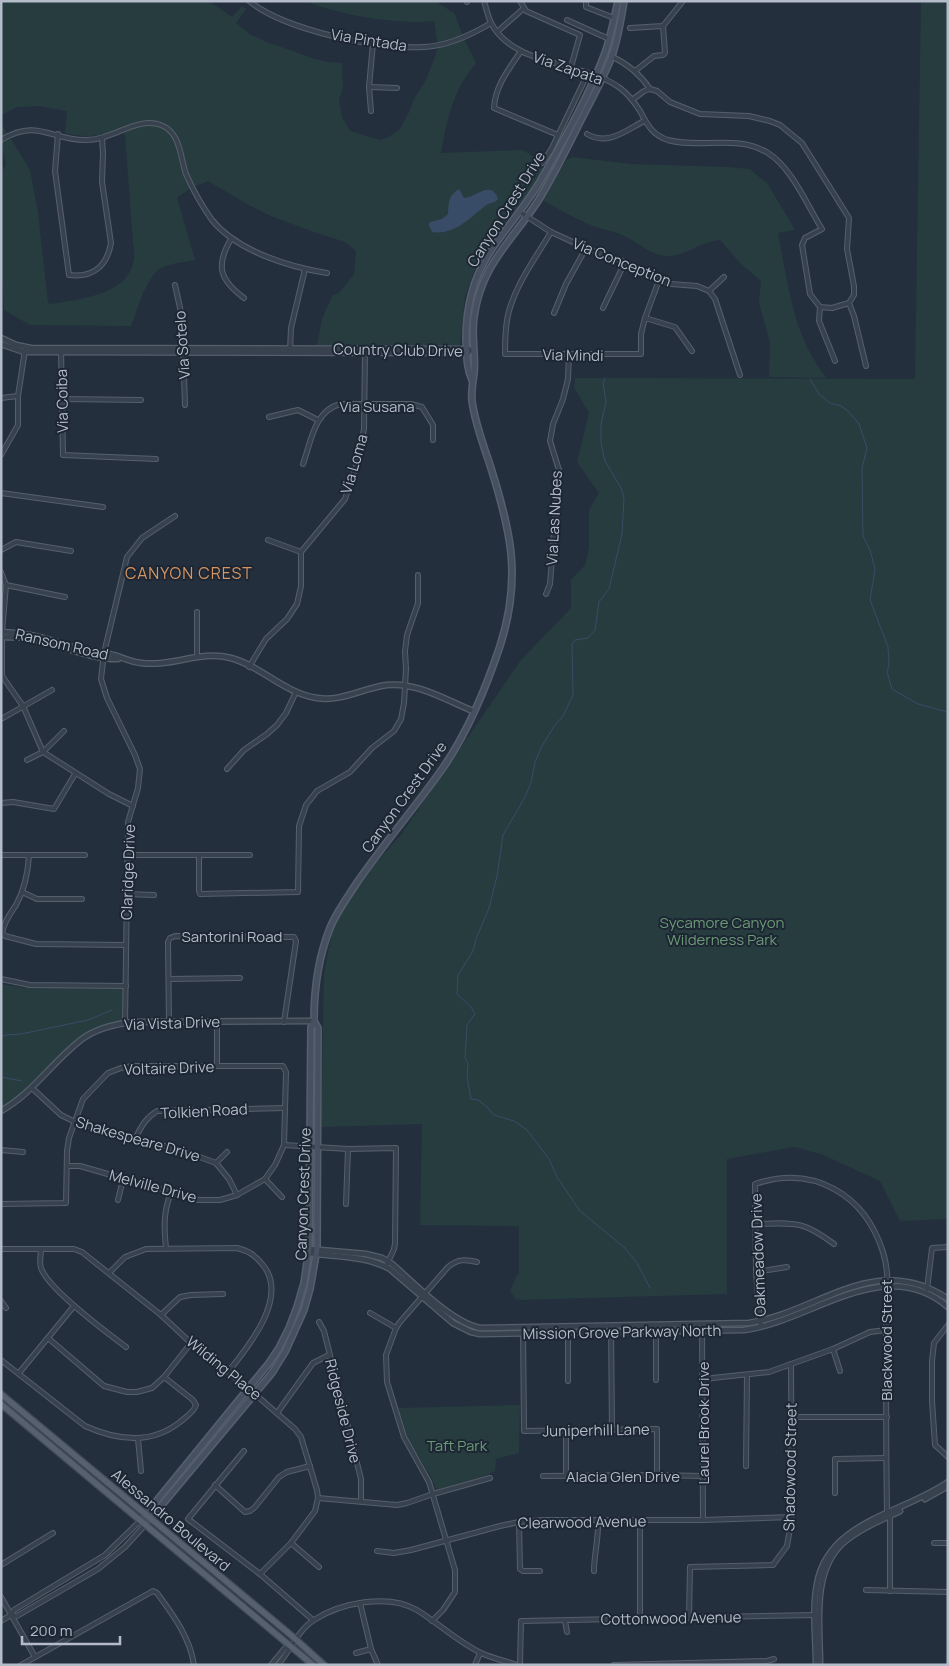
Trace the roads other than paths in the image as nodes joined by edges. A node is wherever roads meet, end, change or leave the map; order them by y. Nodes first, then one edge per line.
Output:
1 (249, 1) edge
2 (484, 1) edge
3 (520, 1) edge
4 (586, 1) edge
5 (618, 1) edge
6 (624, 1) edge
7 (683, 1) edge
8 (524, 8) junction
9 (614, 18) junction
10 (567, 20) dead end
11 (491, 23) junction
12 (663, 26) junction
13 (630, 28) dead end
14 (498, 30) junction
15 (610, 39) junction
16 (373, 43) junction
17 (521, 51) junction
18 (611, 56) junction
19 (571, 67) junction
20 (635, 71) junction
21 (588, 73) junction
22 (595, 76) junction
23 (602, 79) junction
24 (369, 87) junction
25 (397, 88) dead end
26 (650, 89) junction
27 (632, 100) junction
28 (371, 111) dead end
29 (644, 121) junction
30 (58, 134) junction
31 (587, 134) dead end
32 (558, 135) junction
33 (102, 139) junction
34 (1, 140) edge
35 (542, 163) dead end
36 (520, 212) junction
37 (527, 216) junction
38 (551, 232) junction
39 (231, 239) junction
40 (586, 248) junction
41 (625, 262) junction
42 (305, 269) junction
43 (327, 273) dead end
44 (724, 277) dead end
45 (659, 280) junction
46 (175, 285) dead end
47 (709, 291) junction
48 (244, 298) dead end
49 (848, 303) junction
50 (820, 307) junction
51 (603, 308) dead end
52 (554, 313) dead end
53 (645, 318) junction
54 (1, 338) edge
55 (1, 344) edge
56 (25, 350) junction
57 (61, 350) junction
58 (183, 350) junction
59 (290, 351) junction
60 (365, 351) junction
61 (473, 351) junction
62 (692, 351) dead end
63 (467, 352) junction
64 (569, 354) junction
65 (835, 361) dead end
66 (866, 366) dead end
67 (740, 375) dead end
68 (472, 380) junction
69 (18, 396) junction
70 (1, 398) edge
71 (63, 400) junction
72 (141, 400) dead end
73 (364, 404) junction
74 (185, 405) dead end
75 (269, 417) dead end
76 (318, 420) junction
77 (433, 440) dead end
78 (1, 455) edge
79 (156, 459) dead end
80 (303, 464) dead end
81 (1, 493) edge
82 (103, 507) dead end
83 (175, 516) dead end
84 (268, 540) dead end
85 (1, 550) edge
86 (71, 551) dead end
87 (300, 552) junction
88 (1, 572) edge
89 (418, 575) dead end
90 (6, 585) junction
91 (546, 594) dead end
92 (65, 597) dead end
93 (197, 612) dead end
94 (2, 634) edge
95 (104, 656) junction
96 (197, 656) junction
97 (250, 667) junction
98 (2, 676) edge
99 (405, 685) junction
100 (52, 690) dead end
101 (296, 692) junction
102 (23, 706) junction
103 (473, 711) junction
104 (3, 718) dead end
105 (64, 731) dead end
106 (43, 752) junction
107 (27, 760) dead end
108 (227, 769) dead end
109 (76, 774) junction
110 (1, 803) edge
111 (133, 806) junction
112 (1, 855) edge
113 (29, 855) junction
114 (86, 855) dead end
115 (127, 855) junction
116 (199, 855) junction
117 (250, 855) dead end
118 (22, 892) junction
119 (126, 894) junction
120 (154, 895) dead end
121 (82, 899) dead end
122 (2, 933) edge
123 (126, 944) junction
124 (169, 978) junction
125 (240, 978) dead end
126 (1, 979) edge
127 (126, 986) junction
128 (314, 1021) junction
129 (169, 1022) junction
130 (217, 1022) junction
131 (284, 1022) junction
132 (125, 1023) junction
133 (217, 1066) junction
134 (283, 1066) joint
135 (32, 1088) junction
136 (285, 1108) junction
137 (1, 1111) edge
138 (75, 1122) junction
139 (136, 1137) junction
140 (284, 1146) junction
141 (310, 1148) junction
142 (318, 1148) junction
143 (348, 1149) junction
144 (1, 1150) edge
145 (23, 1152) dead end
146 (227, 1152) dead end
147 (216, 1163) junction
148 (67, 1166) junction
149 (123, 1179) junction
150 (265, 1179) junction
151 (755, 1184) joint
152 (171, 1193) junction
153 (237, 1195) junction
154 (282, 1197) dead end
155 (118, 1200) dead end
156 (1, 1204) edge
157 (346, 1204) dead end
158 (756, 1224) junction
159 (834, 1244) dead end
160 (948, 1247) edge
161 (166, 1248) junction
162 (1, 1249) edge
163 (41, 1249) junction
164 (309, 1251) junction
165 (316, 1252) junction
166 (477, 1262) dead end
167 (387, 1265) junction
168 (787, 1267) dead end
169 (756, 1272) junction
170 (109, 1273) junction
171 (887, 1284) junction
172 (927, 1291) junction
173 (223, 1294) dead end
174 (423, 1294) junction
175 (948, 1299) edge
176 (1, 1301) edge
177 (74, 1306) junction
178 (948, 1307) edge
179 (6, 1308) dead end
180 (370, 1313) dead end
181 (161, 1315) junction
182 (320, 1322) dead end
183 (761, 1324) junction
184 (948, 1326) edge
185 (396, 1328) junction
186 (656, 1328) junction
187 (702, 1328) junction
188 (611, 1329) junction
189 (568, 1330) junction
190 (886, 1330) junction
191 (523, 1331) junction
192 (48, 1338) junction
193 (191, 1343) junction
194 (126, 1347) dead end
195 (832, 1349) junction
196 (329, 1355) junction
197 (1, 1360) edge
198 (791, 1364) junction
199 (840, 1371) dead end
200 (228, 1372) junction
201 (19, 1373) junction
202 (747, 1375) junction
203 (164, 1377) junction
204 (703, 1379) junction
205 (656, 1380) dead end
206 (568, 1381) dead end
207 (249, 1388) junction
208 (1, 1394) edge
209 (255, 1394) junction
210 (1, 1404) edge
211 (277, 1413) junction
212 (887, 1417) junction
213 (791, 1418) junction
214 (612, 1430) junction
215 (566, 1431) junction
216 (138, 1439) junction
217 (244, 1451) dead end
218 (948, 1457) edge
219 (886, 1458) junction
220 (310, 1466) junction
221 (746, 1466) dead end
222 (141, 1470) dead end
223 (566, 1475) junction
224 (657, 1475) junction
225 (543, 1476) dead end
226 (702, 1476) junction
227 (490, 1478) dead end
228 (948, 1482) edge
229 (215, 1485) junction
230 (948, 1486) edge
231 (835, 1493) dead end
232 (433, 1494) junction
233 (318, 1498) junction
234 (361, 1501) junction
235 (888, 1515) junction
236 (792, 1518) junction
237 (145, 1520) junction
238 (598, 1520) junction
239 (640, 1520) junction
240 (703, 1520) junction
241 (519, 1522) junction
242 (53, 1533) dead end
243 (447, 1541) junction
244 (291, 1543) junction
245 (934, 1543) dead end
246 (948, 1543) edge
247 (377, 1551) dead end
248 (1, 1565) edge
249 (319, 1567) dead end
250 (540, 1571) dead end
251 (594, 1571) dead end
252 (260, 1574) junction
253 (866, 1590) dead end
254 (890, 1591) junction
255 (948, 1592) edge
256 (1, 1597) edge
257 (360, 1602) junction
258 (11, 1615) junction
259 (818, 1615) junction
260 (640, 1618) junction
261 (689, 1618) junction
262 (313, 1620) junction
263 (1, 1621) edge
264 (432, 1621) junction
265 (565, 1621) junction
266 (567, 1632) dead end
267 (296, 1639) junction
268 (291, 1645) junction
269 (371, 1649) junction
270 (480, 1652) junction
271 (356, 1653) dead end
272 (35, 1657) junction
273 (774, 1659) dead end
274 (697, 1664) edge
275 (21, 1665) edge
276 (194, 1665) edge
277 (272, 1665) edge
278 (278, 1665) edge
279 (313, 1665) edge
280 (324, 1665) edge
281 (378, 1665) edge
282 (475, 1665) edge
283 (519, 1665) edge
284 (614, 1665) edge
285 (816, 1665) edge
286 (820, 1665) edge

1 - 16 street, Via Pintada
2 - 11 street, Via Zapata
3 - 8 street
4 - 9 street
5 - 9 main road, Canyon Crest Drive
6 - 18 main road, Canyon Crest Drive
7 - 12 street
8 - 14 street
8 - 19 street
9 - 15 main road, Canyon Crest Drive
10 - 15 street
11 - 14 street, Via Zapata
11 - 16 street, Via Pintada
12 - 13 street
12 - 20 street
14 - 17 street, Via Zapata
15 - 22 main road, Canyon Crest Drive
16 - 24 street
17 - 19 street, Via Zapata
17 - 32 street
18 - 20 street
18 - 23 main road, Canyon Crest Drive
19 - 21 street, Via Zapata
20 - 26 street
21 - 22 street, Via Zapata
21 - 32 street
22 - 23 street, Via Zapata
22 - 36 main road, Canyon Crest Drive
23 - 27 street, Via Zapata
23 - 37 main road, Canyon Crest Drive
24 - 25 street
24 - 28 street
26 - 27 street
26 - 49 street
27 - 29 street, Via Zapata
29 - 31 street
29 - 50 street, Via Zapata
30 - 33 street
30 - 33 street
30 - 34 street
32 - 35 street
33 - 39 street
36 - 37 street, Via Conception
36 - 63 main road, Canyon Crest Drive
37 - 38 street, Via Conception
37 - 61 main road, Canyon Crest Drive
38 - 40 street, Via Conception
38 - 64 street, Via Mindi
39 - 42 street
39 - 48 street
40 - 41 street, Via Conception
40 - 52 street
41 - 45 street, Via Conception
41 - 51 street
42 - 43 street
42 - 59 street
44 - 47 street
45 - 47 street, Via Conception
45 - 53 street
46 - 58 street, Via Sotelo
47 - 67 street
49 - 50 street
49 - 66 street
50 - 65 street, Via Zapata
53 - 62 street
53 - 64 street, Via Mindi
54 - 56 street, Country Club Drive
55 - 56 street, Country Club Drive
56 - 57 street, Country Club Drive
56 - 69 street
57 - 58 street, Country Club Drive
57 - 71 street, Via Coiba
58 - 59 street, Country Club Drive
58 - 74 street, Via Sotelo
59 - 60 street, Country Club Drive
60 - 63 street, Country Club Drive
60 - 73 street, Via Loma
61 - 63 street, Country Club Drive
61 - 68 main road, Canyon Crest Drive
63 - 68 main road, Canyon Crest Drive
64 - 91 street, Via Las Nubes
68 - 103 main road, Canyon Crest Drive
69 - 70 street
69 - 78 street
71 - 72 street
71 - 79 street, Via Coiba
73 - 76 street, Via Susana
73 - 77 street, Via Susana
73 - 87 street, Via Loma
75 - 76 street
76 - 80 street, Via Susana
81 - 82 street
83 - 95 street, Claridge Drive
84 - 87 street
85 - 86 street
87 - 97 street
88 - 90 street
89 - 99 street
90 - 92 street
90 - 94 street
93 - 96 street
94 - 95 street, Ransom Road
94 - 98 street
95 - 96 street, Ransom Road
95 - 111 street, Claridge Drive
96 - 97 street, Ransom Road
97 - 101 street, Ransom Road
98 - 102 street
99 - 101 street, Ransom Road
99 - 103 street, Ransom Road
99 - 116 street
100 - 102 street
101 - 108 street
102 - 104 street
102 - 106 street
103 - 128 main road, Canyon Crest Drive
105 - 106 street
106 - 107 street
106 - 109 street
109 - 110 street
109 - 111 street
111 - 115 street, Claridge Drive
112 - 113 street
113 - 114 street
113 - 118 street
115 - 116 street
115 - 119 street, Claridge Drive
116 - 117 street
118 - 121 street
118 - 122 street
119 - 120 street
119 - 123 street, Claridge Drive
122 - 123 street
123 - 127 street, Claridge Drive
124 - 125 street
124 - 129 street
124 - 131 street, Santorini Road
126 - 127 street
127 - 132 street, Claridge Drive
128 - 131 street, Via Vista Drive
128 - 141 main road, Canyon Crest Drive
128 - 142 main road, Canyon Crest Drive
129 - 130 street, Via Vista Drive
129 - 132 street, Via Vista Drive
130 - 131 street, Via Vista Drive
130 - 133 street
132 - 135 street, Via Vista Drive
133 - 134 street, Voltaire Drive
133 - 138 street, Voltaire Drive
134 - 136 street, Melville Drive
135 - 137 street, Via Vista Drive
135 - 138 street, Shakespeare Drive
136 - 139 street, Tolkien Road
136 - 140 street, Melville Drive
138 - 139 street, Shakespeare Drive
138 - 148 street, Voltaire Drive
139 - 147 street, Shakespeare Drive
140 - 141 street
140 - 150 street, Melville Drive
141 - 142 street
141 - 164 main road, Canyon Crest Drive
142 - 143 street
142 - 165 main road, Canyon Crest Drive
143 - 157 street
143 - 167 street
144 - 145 street
146 - 147 street
147 - 153 street, Shakespeare Drive
148 - 149 street, Melville Drive
148 - 156 street, Voltaire Drive
149 - 152 street, Melville Drive
149 - 155 street
150 - 153 street, Melville Drive
150 - 154 street
151 - 158 street, Oakmeadow Drive
151 - 171 street, Blackwood Street
152 - 153 street, Melville Drive
152 - 161 street
158 - 159 street
158 - 169 street, Oakmeadow Drive
160 - 172 street
161 - 170 street
161 - 200 street
162 - 163 street, Wilding Place
163 - 170 street, Wilding Place
163 - 177 street
164 - 165 street, Mission Grove Parkway North
164 - 207 main road, Canyon Crest Drive
165 - 167 street, Mission Grove Parkway North
165 - 209 main road, Canyon Crest Drive
166 - 174 street
167 - 174 street, Mission Grove Parkway North
168 - 169 street
169 - 183 street, Oakmeadow Drive
170 - 181 street, Wilding Place
171 - 172 street, Mission Grove Parkway North
171 - 183 street, Mission Grove Parkway North
171 - 190 street, Blackwood Street
172 - 175 street, Mission Grove Parkway North
172 - 178 street, Mission Grove Parkway North
173 - 181 street
174 - 185 street
174 - 191 street, Mission Grove Parkway North
176 - 179 street
177 - 192 street
177 - 194 street
180 - 185 street
181 - 193 street, Wilding Place
182 - 196 street, Ridgeside Drive
183 - 187 street, Mission Grove Parkway North
184 - 218 street
185 - 232 street
186 - 187 street, Mission Grove Parkway North
186 - 188 street, Mission Grove Parkway North
186 - 205 street
187 - 204 street, Laurel Brook Drive
188 - 189 street, Mission Grove Parkway North
188 - 214 street
189 - 191 street, Mission Grove Parkway North
189 - 206 street
190 - 195 street
190 - 212 street, Blackwood Street
191 - 215 street, Juniperhill Lane
192 - 201 street
192 - 203 street
193 - 200 street, Wilding Place
193 - 203 street
195 - 198 street
195 - 199 street
196 - 211 street
196 - 234 street, Ridgeside Drive
197 - 201 street
198 - 202 street
198 - 213 street, Shadowood Street
200 - 207 street, Wilding Place
201 - 216 street
202 - 204 street
202 - 221 street
203 - 216 street
204 - 226 street, Laurel Brook Drive
207 - 209 street, Wilding Place
207 - 237 main road, Canyon Crest Drive
208 - 237 main road, Alessandro Boulevard
209 - 211 street, Wilding Place
209 - 237 main road, Canyon Crest Drive
210 - 237 main road, Alessandro Boulevard
211 - 220 street, Wilding Place
212 - 213 street
212 - 219 street, Blackwood Street
213 - 236 street, Shadowood Street
214 - 215 street, Juniperhill Lane
214 - 224 street, Juniperhill Lane
215 - 223 street
216 - 222 street
217 - 229 street
219 - 231 street
219 - 235 street, Blackwood Street
220 - 229 street
220 - 233 street, Wilding Place
223 - 224 street, Alacia Glen Drive
223 - 225 street, Alacia Glen Drive
224 - 226 street, Alacia Glen Drive
226 - 240 street, Laurel Brook Drive
227 - 232 street
228 - 235 street
229 - 252 street
230 - 235 street
232 - 234 street
232 - 243 street
233 - 234 street
233 - 244 street
235 - 254 street, Blackwood Street
235 - 259 street
236 - 240 street, Clearwood Avenue
236 - 261 street, Shadowood Street
237 - 258 street
237 - 258 street
237 - 267 main road, Alessandro Boulevard
237 - 268 main road, Alessandro Boulevard
238 - 239 street, Clearwood Avenue
238 - 241 street, Clearwood Avenue
238 - 251 street
239 - 240 street, Clearwood Avenue
239 - 260 street
241 - 243 street, Clearwood Avenue
241 - 250 street
242 - 248 street
243 - 247 street, Clearwood Avenue
243 - 264 street
244 - 249 street
244 - 252 street
245 - 246 street
252 - 262 street
253 - 254 street
254 - 255 street
256 - 258 street
257 - 262 street
257 - 264 street
257 - 269 street
258 - 263 street
258 - 272 street
259 - 261 street, Cottonwood Avenue
259 - 285 street
259 - 286 street
260 - 261 street, Cottonwood Avenue
260 - 265 street, Cottonwood Avenue
262 - 267 street
264 - 270 street
265 - 266 street
265 - 283 street, Cottonwood Avenue
267 - 268 street
267 - 280 main road, Alessandro Boulevard
268 - 277 street
268 - 278 street
268 - 279 main road, Alessandro Boulevard
269 - 271 street
269 - 281 street
270 - 282 street
270 - 283 street
272 - 275 street
272 - 276 street
273 - 274 street
274 - 284 street

